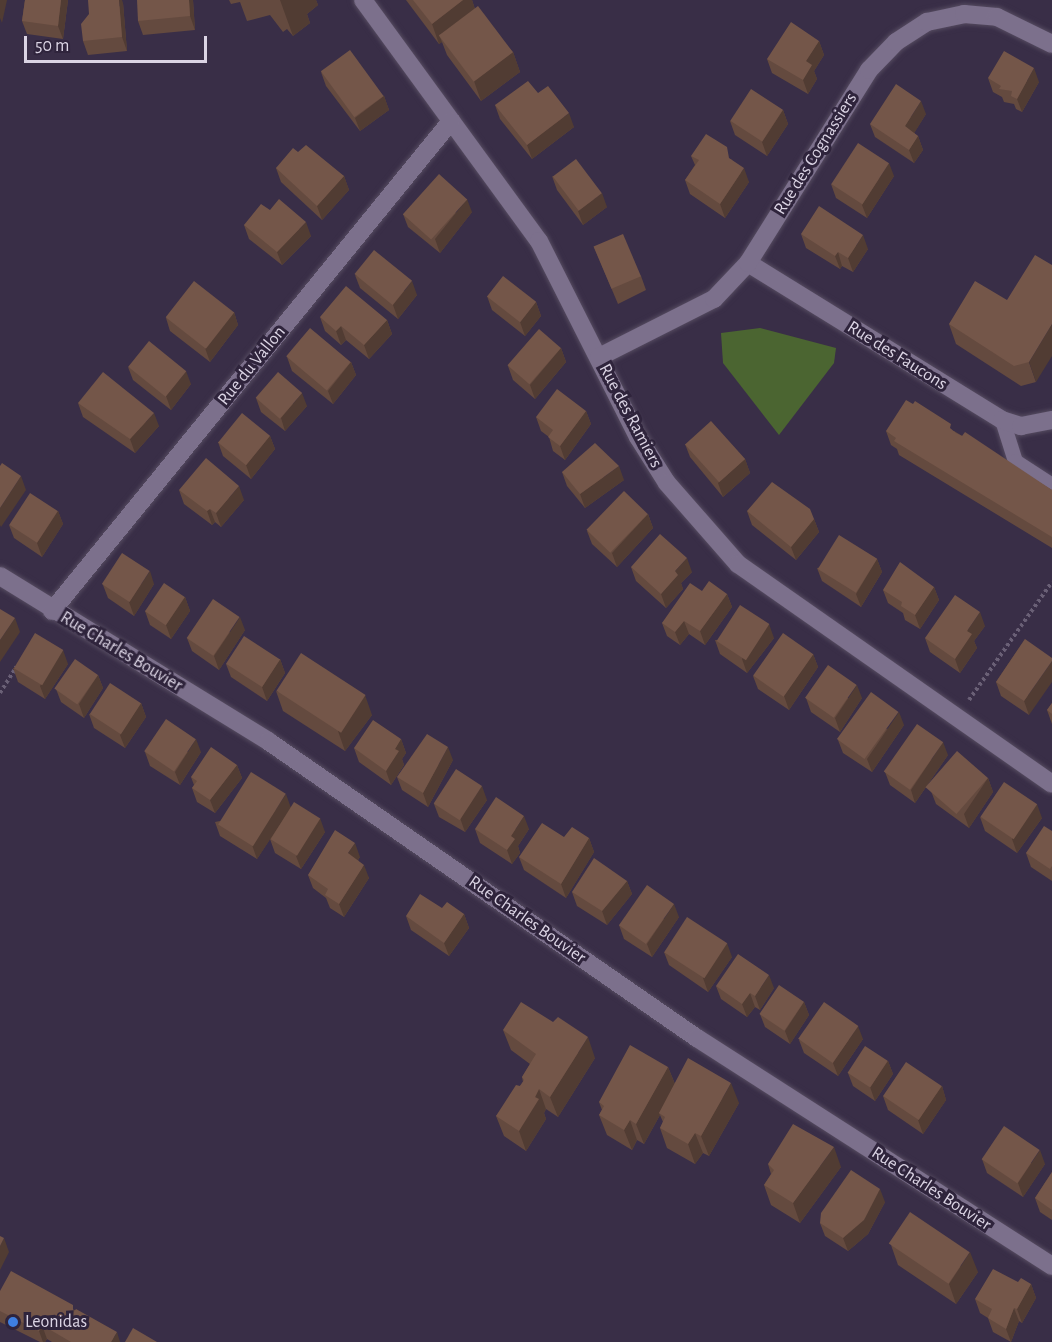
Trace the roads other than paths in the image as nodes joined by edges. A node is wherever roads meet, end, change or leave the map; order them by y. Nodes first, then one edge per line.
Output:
1 (363, 0) edge
2 (1052, 44) edge
3 (452, 122) junction
4 (748, 263) junction
5 (598, 357) junction
6 (1002, 420) junction
7 (1052, 420) edge
8 (1052, 485) edge
9 (0, 576) edge
10 (52, 611) junction
11 (1052, 784) edge
12 (1052, 1266) edge

1 - 3 street, Rue des Ramiers
2 - 4 street, Rue des Cognassiers
3 - 5 street, Rue des Ramiers
3 - 10 street, Rue du Vallon
4 - 5 street, Rue des Cognassiers
4 - 6 street, Rue des Faucons
5 - 11 street, Rue des Ramiers
6 - 7 street, Rue des Faucons
6 - 8 lane
9 - 10 street, Rue Charles Bouvier
10 - 12 street, Rue Charles Bouvier

